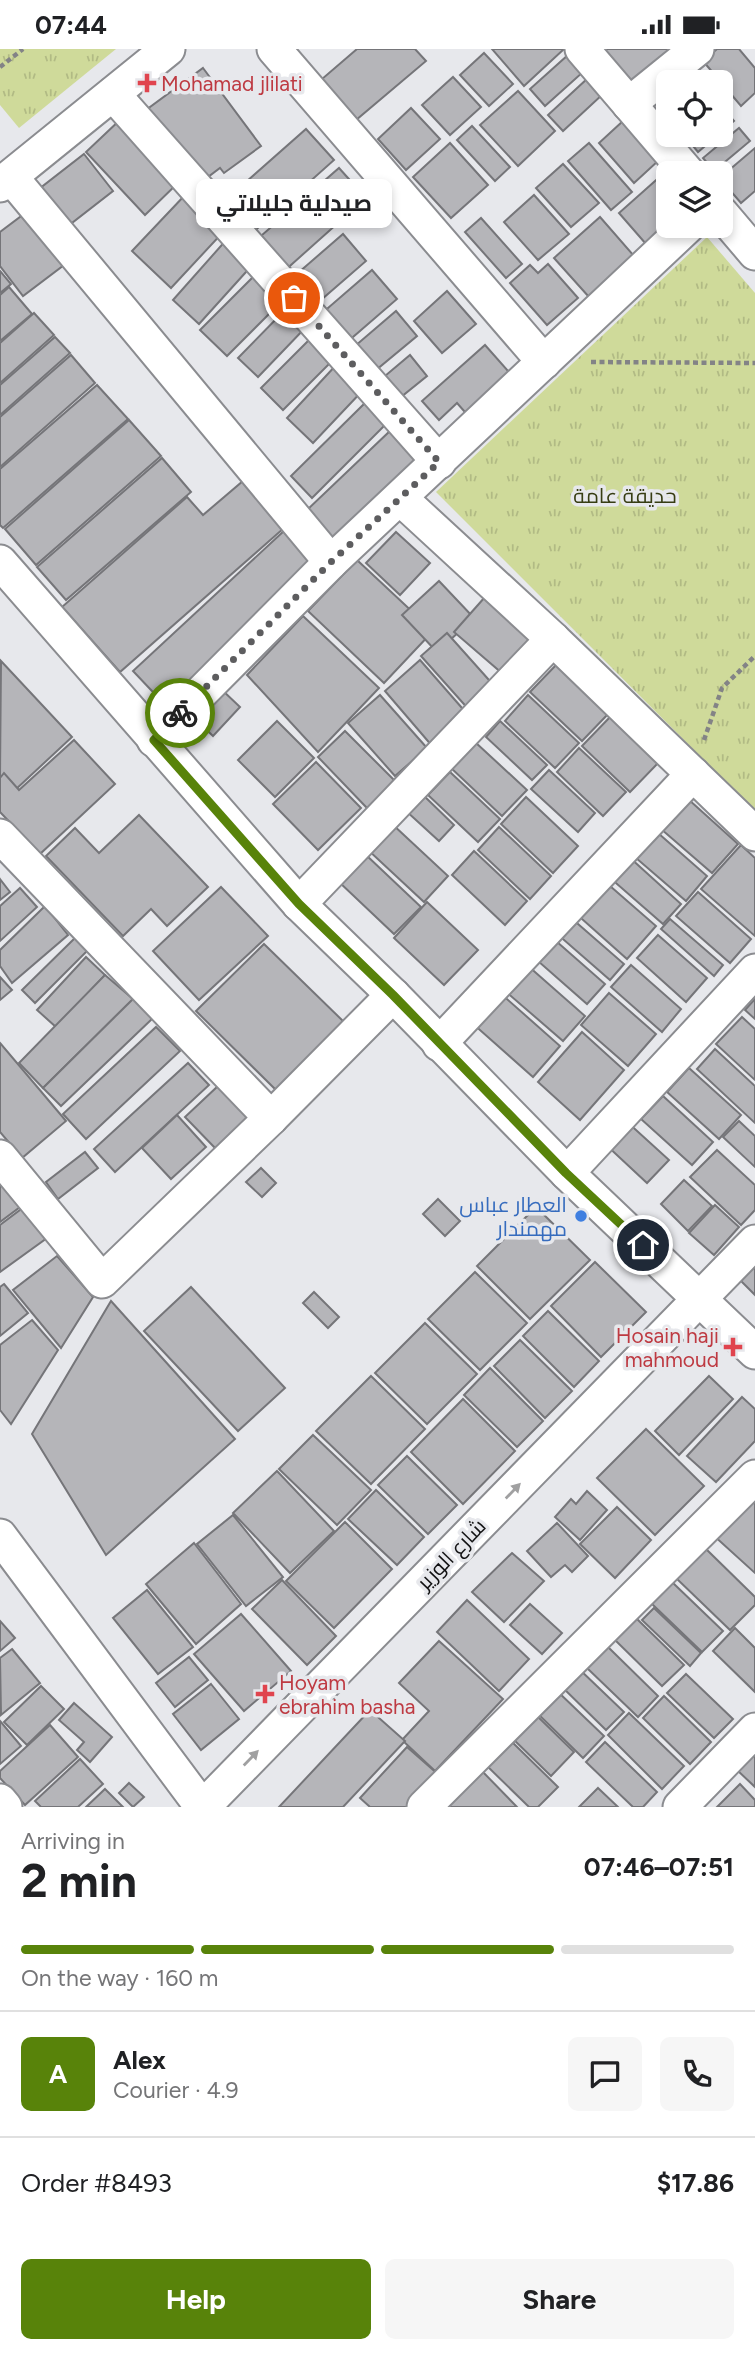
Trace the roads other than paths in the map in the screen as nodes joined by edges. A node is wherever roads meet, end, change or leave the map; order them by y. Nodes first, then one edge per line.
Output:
1 (168, 49) edge
2 (274, 49) edge
3 (582, 49) edge
4 (697, 49) edge
5 (113, 94) junction
6 (629, 104) junction
7 (678, 161) edge
8 (5, 181) edge
9 (675, 238) edge
10 (544, 362) junction
11 (439, 462) junction
12 (400, 498) junction
13 (0, 562) edge
14 (331, 562) junction
15 (553, 639) junction
16 (154, 740) junction
17 (693, 774) junction
18 (755, 834) edge
19 (0, 836) edge
20 (299, 904) junction
21 (755, 971) edge
22 (393, 995) junction
23 (439, 1044) junction
24 (271, 1118) junction
25 (0, 1157) edge
26 (566, 1173) junction
27 (755, 1242) edge
28 (700, 1300) junction
29 (755, 1352) edge
30 (755, 1477) edge
31 (0, 1536) edge
32 (755, 1730) edge
33 (0, 1801) edge
34 (5, 1807) edge
35 (203, 1807) edge
36 (424, 1807) edge
37 (680, 1807) edge

1 - 5 street
2 - 10 street
3 - 6 street
4 - 6 street
5 - 8 street
5 - 11 street
6 - 7 street
8 - 14 street
9 - 10 street
10 - 11 street
11 - 12 street
12 - 14 street
12 - 15 street
13 - 16 street
14 - 16 street
15 - 17 street
15 - 20 street
16 - 20 street
17 - 18 street
17 - 23 street
19 - 24 street
20 - 22 street
21 - 26 street
22 - 23 street
22 - 24 street
23 - 26 street
24 - 25 street
26 - 28 street
27 - 28 street, شارع الوزير
28 - 29 street
35 -> 28 street, شارع الوزير
30 - 36 street
31 - 35 street
32 - 37 street
33 - 34 street

